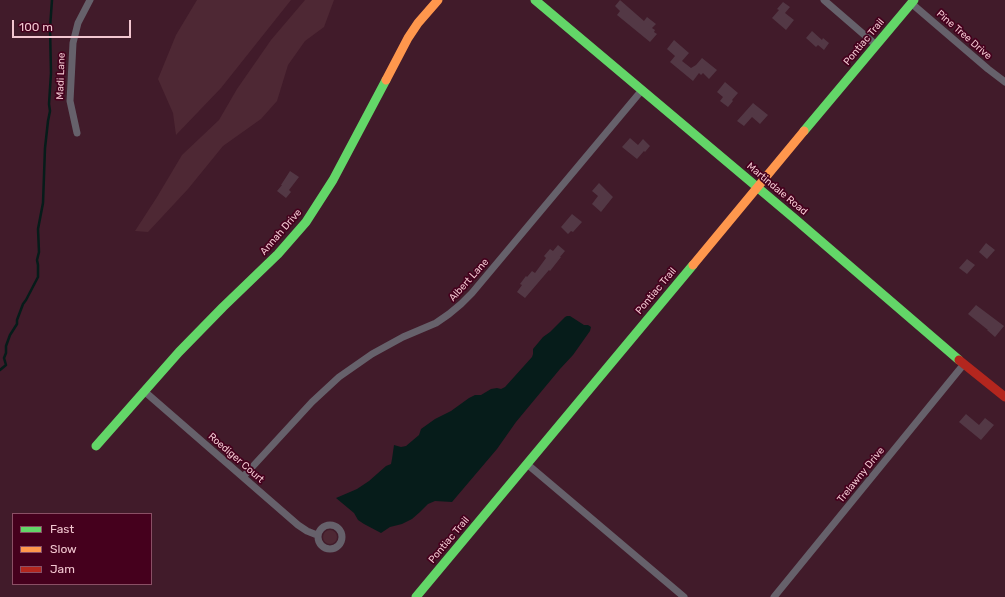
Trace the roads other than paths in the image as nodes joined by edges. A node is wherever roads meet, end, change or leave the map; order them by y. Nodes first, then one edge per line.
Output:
1 (90, 0) edge
2 (438, 0) edge
3 (534, 0) edge
4 (824, 0) edge
5 (913, 2) edge
6 (876, 44) junction
7 (1005, 82) edge
8 (642, 90) junction
9 (77, 133) dead end
10 (758, 187) junction
11 (964, 364) junction
12 (144, 391) junction
13 (1005, 397) edge
14 (96, 446) dead end
15 (527, 464) junction
16 (243, 477) junction
17 (318, 535) dead end
18 (416, 597) edge
19 (684, 597) edge
20 (774, 597) edge

1 - 9 street, Madi Lane
2 - 12 street, Annah Drive
3 - 8 street, Martindale Road
4 - 6 street
5 - 6 street, Pontiac Trail
5 - 7 street, Pine Tree Drive
6 - 10 street, Pontiac Trail
8 - 10 street, Martindale Road
8 - 16 street, Albert Lane
10 - 11 street, Martindale Road
10 - 15 street, Pontiac Trail
11 - 13 street, Martindale Road
11 - 20 street, Trelawny Drive
12 - 14 street, Annah Drive
12 - 16 street, Roediger Court
15 - 18 street, Pontiac Trail
15 - 19 street
16 - 17 street, Roediger Court

